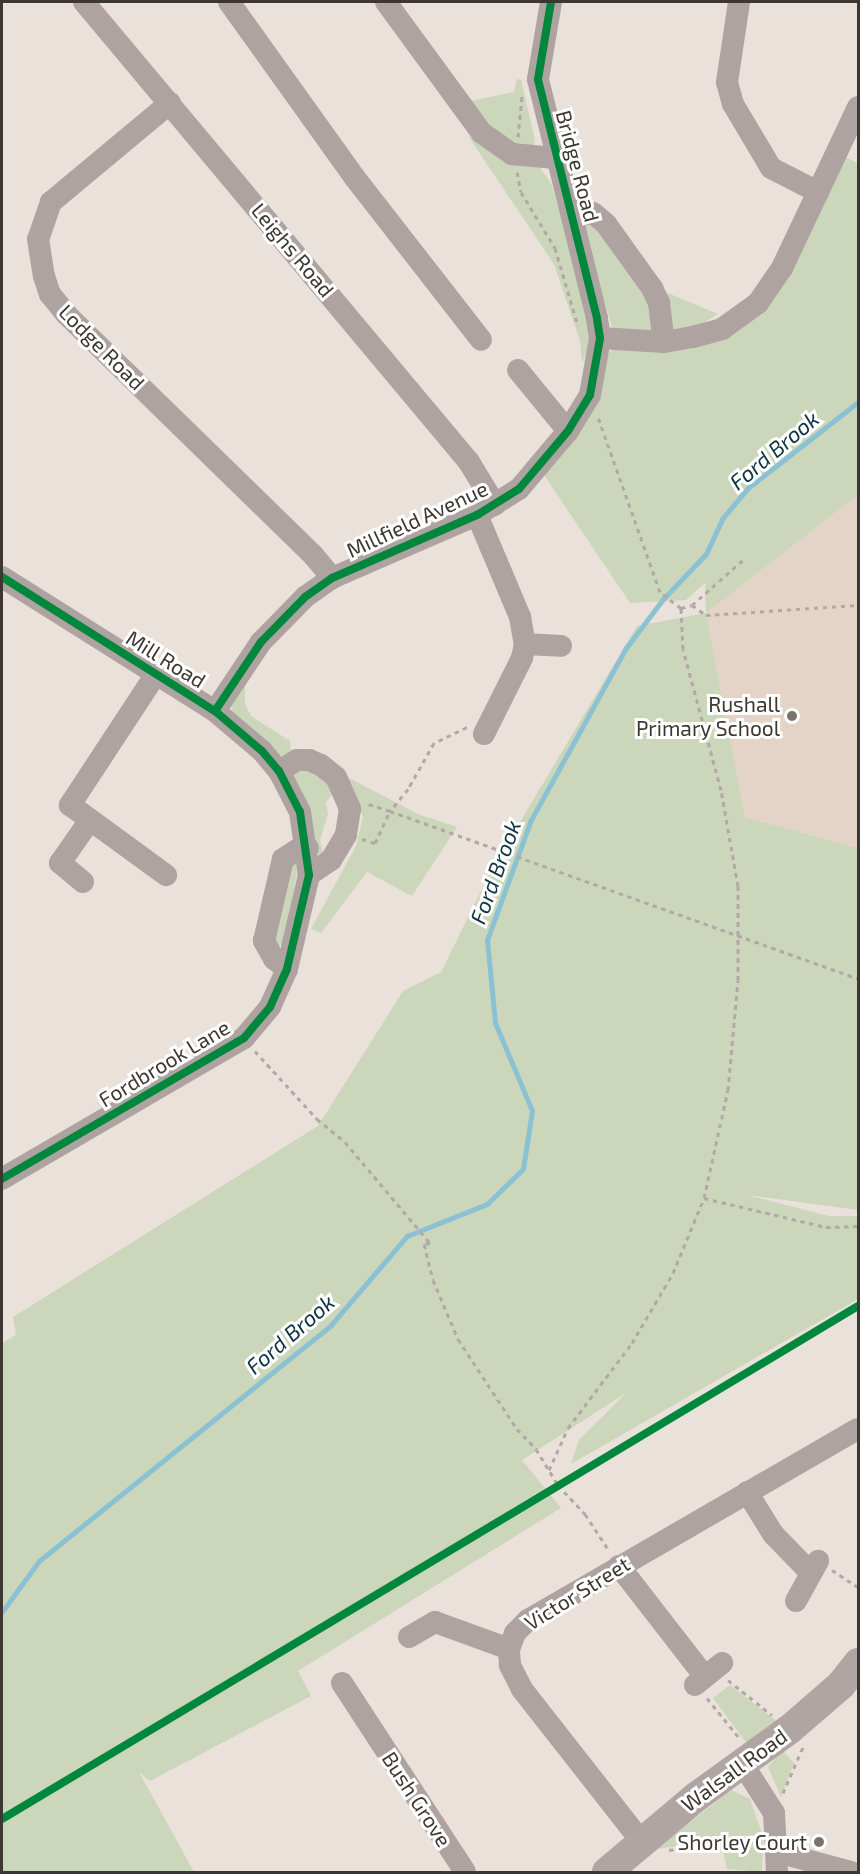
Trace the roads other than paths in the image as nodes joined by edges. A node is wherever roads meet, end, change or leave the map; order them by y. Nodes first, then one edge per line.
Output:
1 (84, 2) edge
2 (229, 2) edge
3 (386, 2) edge
4 (551, 2) edge
5 (739, 2) edge
6 (170, 103) junction
7 (858, 107) edge
8 (850, 148) edge
9 (555, 158) junction
10 (818, 192) junction
11 (573, 216) junction
12 (600, 338) junction
13 (481, 340) dead end
14 (664, 342) junction
15 (518, 370) dead end
16 (568, 431) junction
17 (486, 510) junction
18 (2, 577) edge
19 (332, 578) junction
20 (525, 644) junction
21 (561, 646) dead end
22 (156, 674) junction
23 (214, 711) junction
24 (483, 733) road end
25 (279, 771) junction
26 (292, 794) joint
27 (90, 820) junction
28 (308, 848) junction
29 (166, 875) dead end
30 (309, 875) junction
31 (83, 882) dead end
32 (287, 969) junction
33 (2, 1179) edge
34 (858, 1429) edge
35 (747, 1492) junction
36 (619, 1566) junction
37 (796, 1601) dead end
38 (409, 1637) dead end
39 (509, 1649) junction
40 (858, 1663) edge
41 (709, 1674) road end
42 (342, 1683) dead end
43 (748, 1759) junction
44 (776, 1843) edge
45 (651, 1846) junction
46 (465, 1872) edge
47 (607, 1872) edge
48 (851, 1872) edge

1 - 6 street, Leighs Road
2 - 13 street
3 - 9 street
4 - 9 street, Bridge Road
5 - 10 street
6 - 17 street, Leighs Road
6 - 19 street, Lodge Road
7 - 8 street
8 - 10 street
9 - 11 street, Bridge Road
10 - 14 street
11 - 12 street, Bridge Road
11 - 14 street, Bridge Road
12 - 14 street
12 - 16 street, Millfield Avenue
15 - 16 street
16 - 17 street, Millfield Avenue
17 - 19 street, Millfield Avenue
17 - 20 street, Leighs Road
18 - 22 street, Mill Road
19 - 23 street, Millfield Avenue
20 - 21 street
20 - 24 street
22 - 23 street, Mill Road
22 - 27 street
23 - 25 street, Mill Road
25 - 26 street, Mill Road
25 - 30 street
26 - 28 street, Fordbrook Lane
27 - 29 street
27 - 31 street
28 - 30 street, Fordbrook Lane
28 - 32 street
30 - 32 street, Fordbrook Lane
32 - 33 street, Fordbrook Lane
34 - 35 street, Victor Street
35 - 36 street, Victor Street
35 - 37 street
36 - 39 street, Victor Street
36 - 41 street
38 - 39 street
39 - 45 street, Victor Street
40 - 43 main road, Walsall Road
42 - 46 street, Bush Grove
43 - 44 street
43 - 45 main road, Walsall Road
44 - 48 street
45 - 47 main road, Walsall Road

